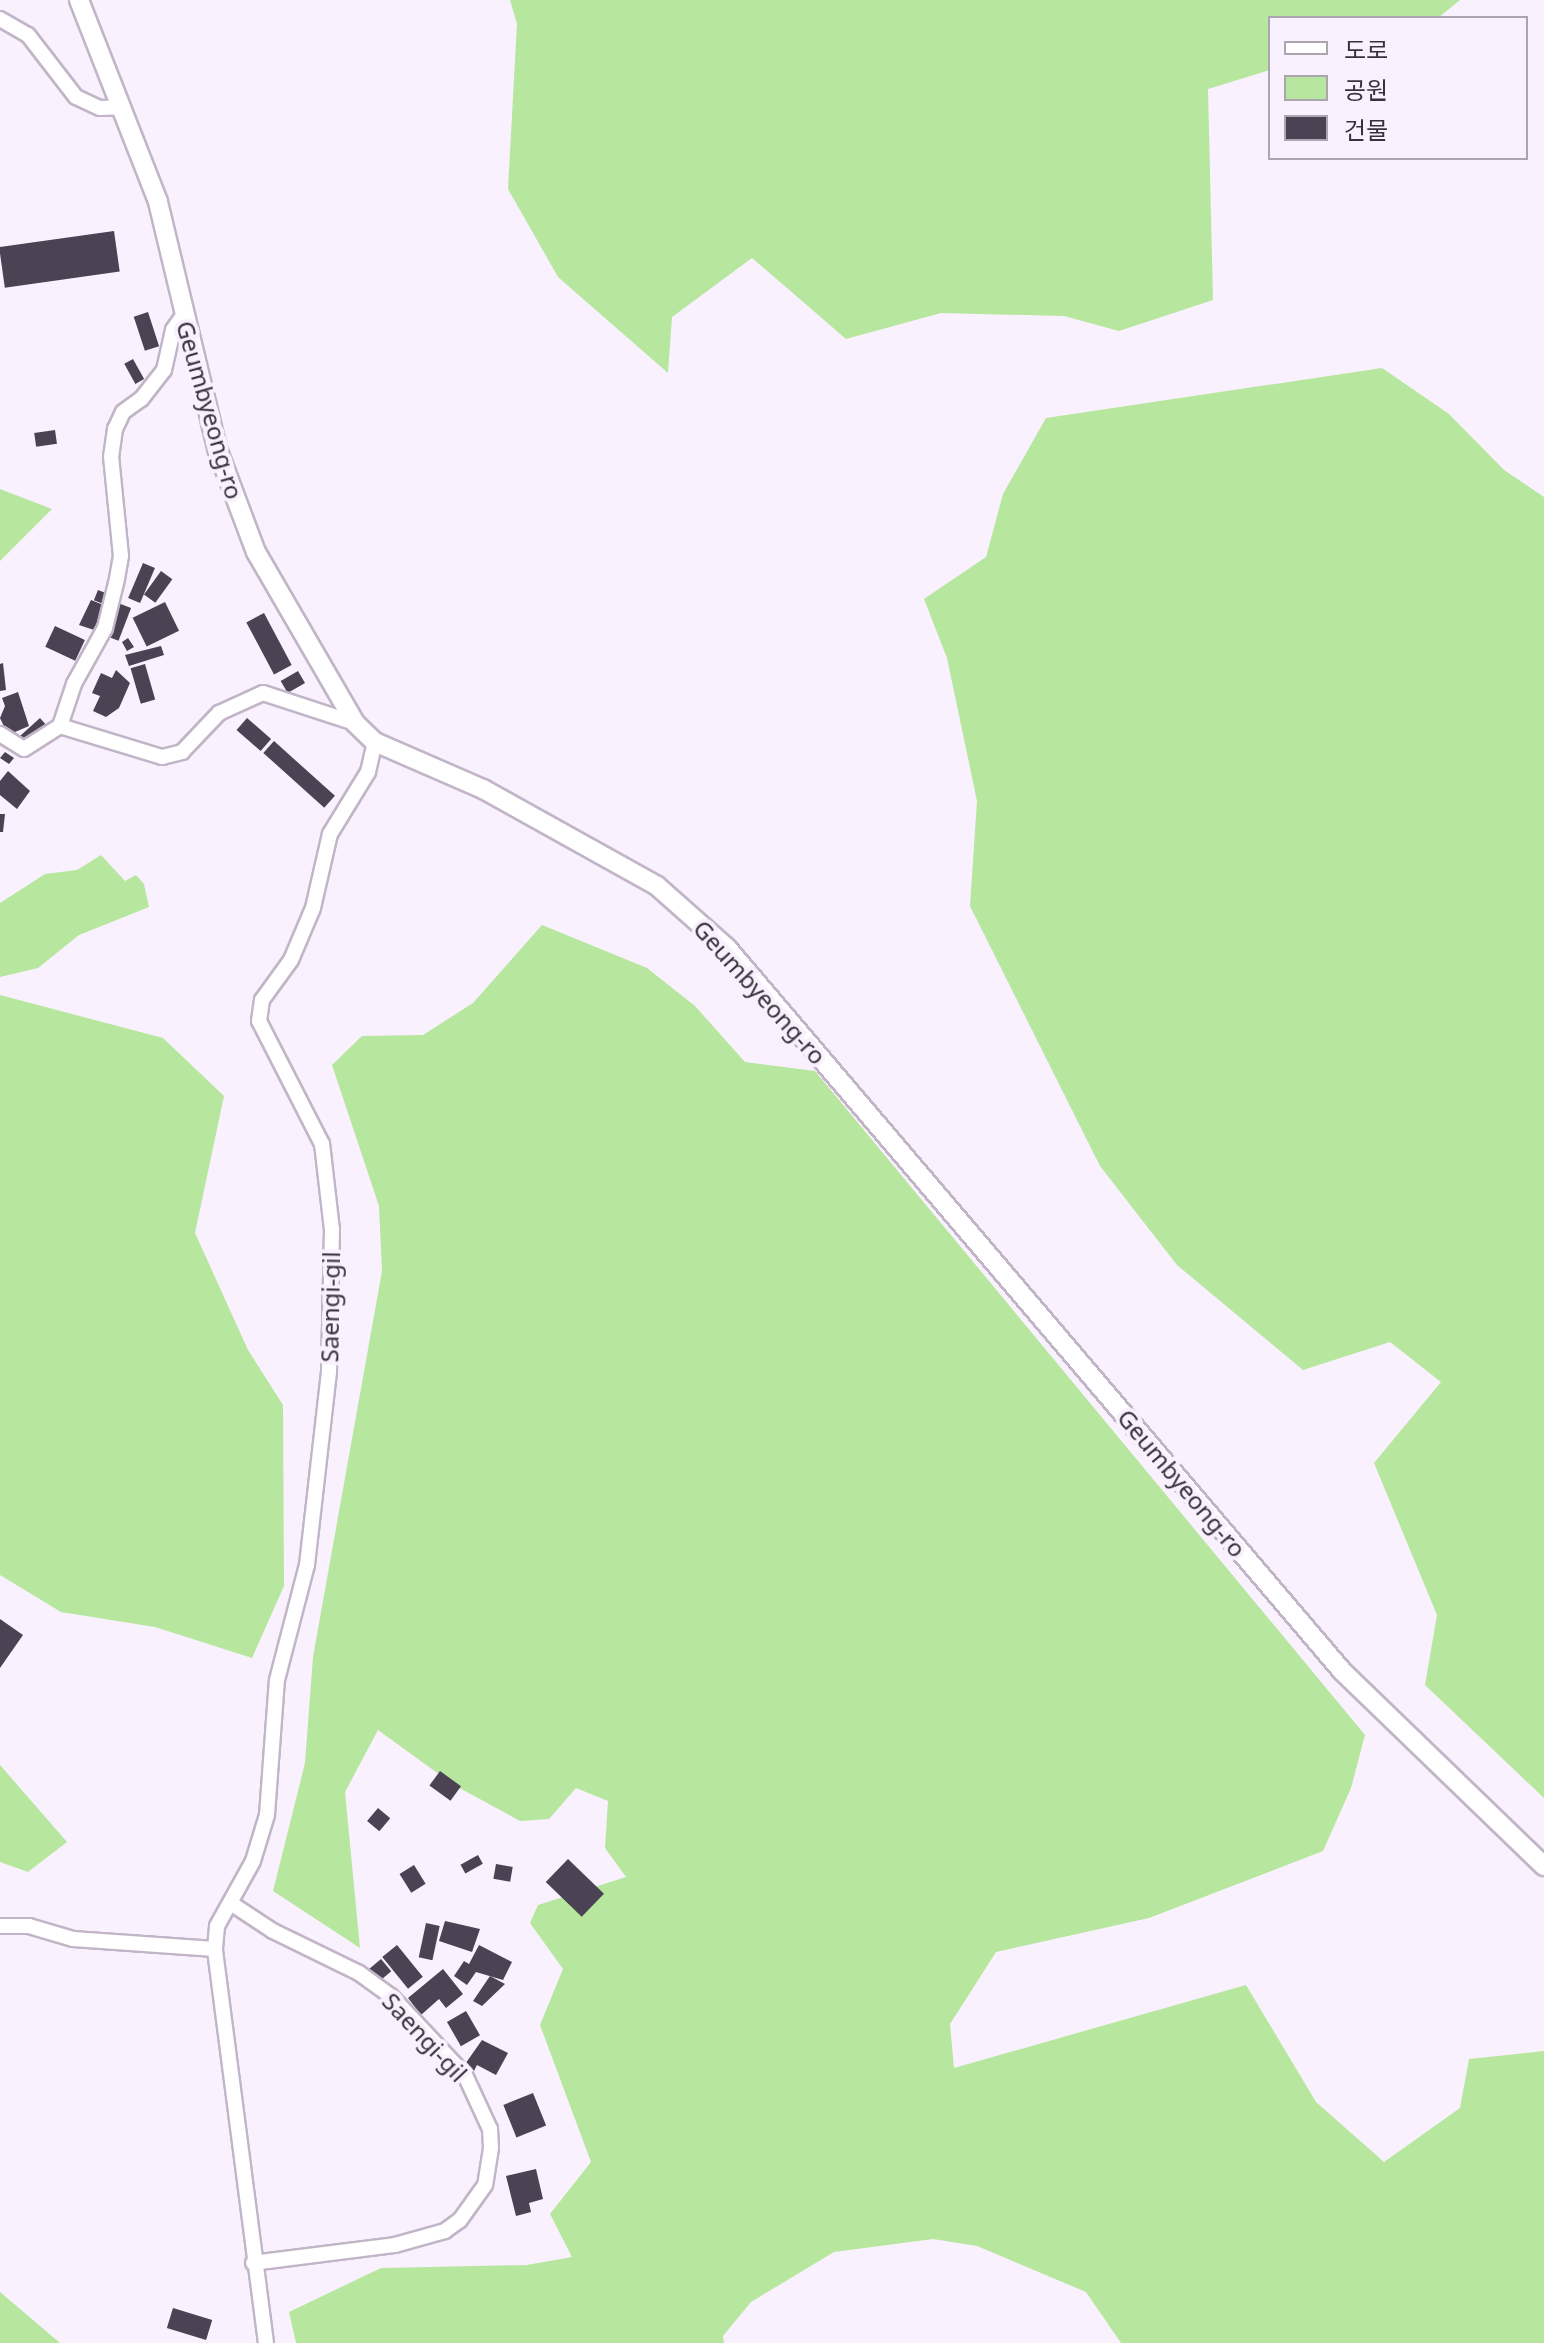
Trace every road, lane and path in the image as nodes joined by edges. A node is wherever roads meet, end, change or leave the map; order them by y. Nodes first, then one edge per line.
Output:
1 (79, 0) edge
2 (0, 19) edge
3 (123, 107) junction
4 (182, 317) junction
5 (355, 723) junction
6 (60, 726) junction
7 (0, 734) edge
8 (375, 742) junction
9 (1544, 1866) edge
10 (232, 1904) junction
11 (0, 1926) edge
12 (215, 1949) junction
13 (253, 2263) junction
14 (266, 2343) edge

1 - 3 street, Geumbyeong-ro
2 - 3 street
3 - 4 street, Geumbyeong-ro
4 - 5 street, Geumbyeong-ro
4 - 6 street
5 - 6 street
5 - 8 street, Geumbyeong-ro
6 - 7 street
8 - 9 street, Geumbyeong-ro
8 - 10 street, Saengi-gil
10 - 12 street, Saengi-gil
10 - 13 street, Saengi-gil
11 - 12 street
12 - 13 street, Saengi-gil
13 - 14 street, Saengi-gil

